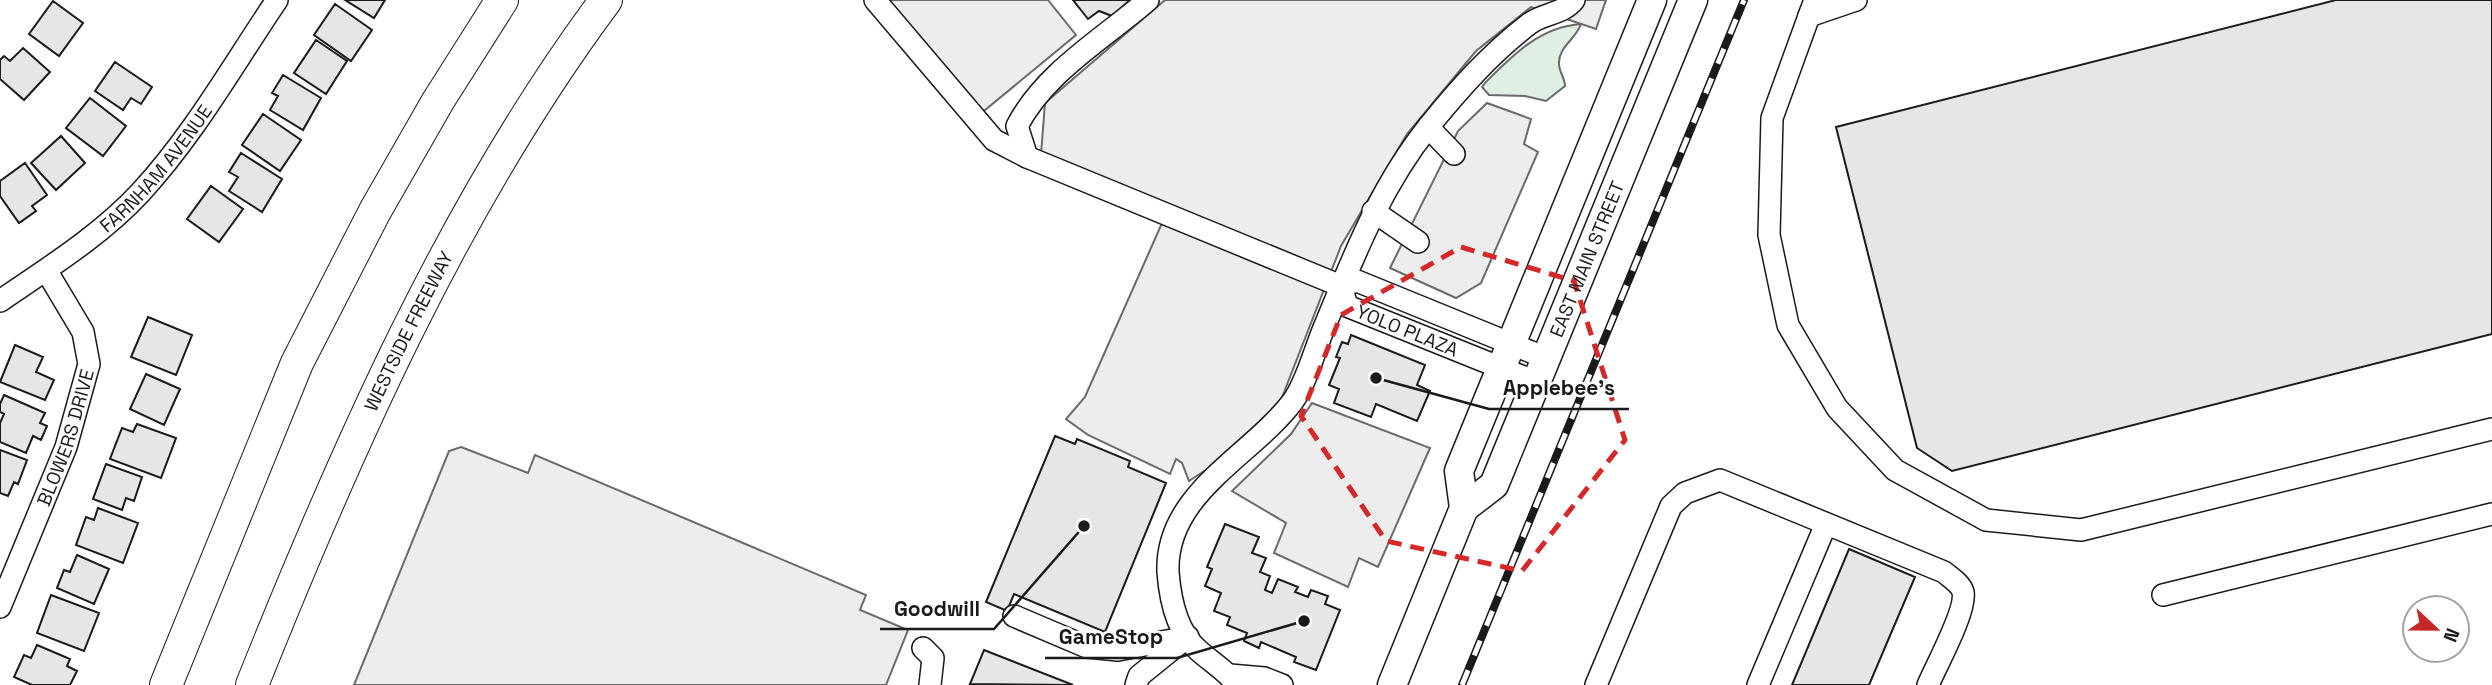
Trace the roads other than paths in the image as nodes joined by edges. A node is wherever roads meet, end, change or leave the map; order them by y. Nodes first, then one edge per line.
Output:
1 (277, 0) edge
2 (502, 0) edge
3 (606, 0) edge
4 (875, 0) edge
5 (1148, 0) edge
6 (1574, 0) edge
7 (1652, 0) edge
8 (1693, 0) edge
9 (1856, 0) edge
10 (1812, 8) edge
11 (1428, 127) junction
12 (1454, 154) dead end
13 (1027, 157) junction
14 (1373, 211) junction
15 (1418, 242) dead end
16 (46, 270) junction
17 (1341, 286) junction
18 (0, 301) edge
19 (1506, 356) junction
20 (1541, 370) junction
21 (2492, 429) edge
22 (1464, 508) junction
23 (2492, 514) edge
24 (1826, 524) junction
25 (2163, 595) dead end
26 (0, 607) edge
27 (1014, 616) dead end
28 (1188, 637) junction
29 (923, 648) dead end
30 (1233, 680) edge
31 (166, 685) edge
32 (252, 685) edge
33 (930, 685) edge
34 (1136, 685) edge
35 (1282, 685) edge
36 (1392, 685) edge
37 (1596, 685) edge
38 (1758, 685) edge
39 (1928, 685) edge

1 - 16 street, FARNHAM AVENUE
2 - 31 highway
3 - 32 highway, WESTSIDE FREEWAY
4 - 13 street, YOLO PLAZA
5 - 13 street
6 - 11 street
7 - 19 main road, EAST MAIN STREET
8 - 20 main road, EAST MAIN STREET
9 - 10 street
10 - 21 street
11 - 12 street
11 - 14 street
13 - 17 street, YOLO PLAZA
14 - 15 street
14 - 17 street
16 - 18 street, FARNHAM AVENUE
16 - 26 street, BLOWERS DRIVE
17 - 19 street, YOLO PLAZA
17 - 28 street
19 - 20 street, YOLO PLAZA
19 - 22 main road, EAST MAIN STREET
20 - 22 main road, EAST MAIN STREET
22 - 36 main road, EAST MAIN STREET
23 - 25 street
24 - 37 street
24 - 38 street
24 - 39 street
27 - 28 street
28 - 30 street
28 - 34 street
29 - 33 street
30 - 35 street

